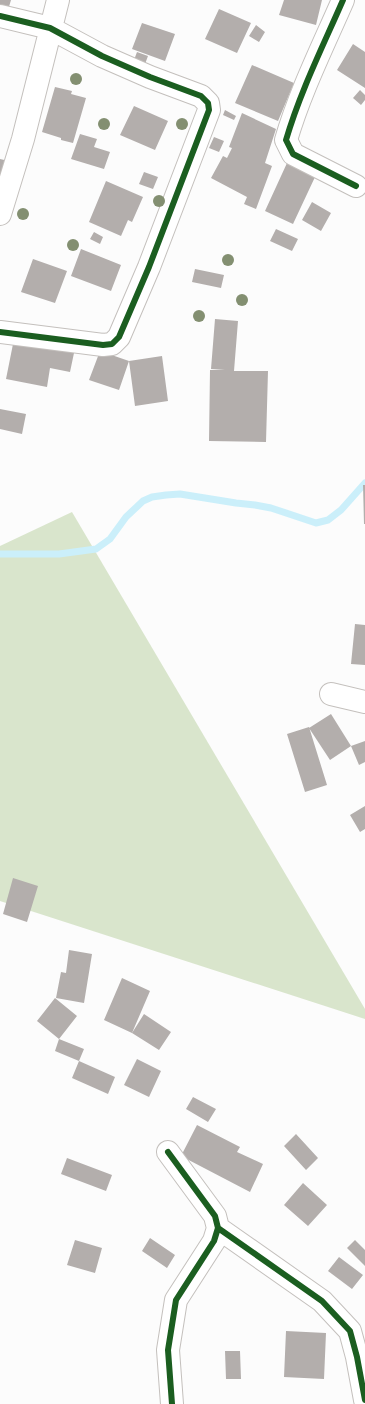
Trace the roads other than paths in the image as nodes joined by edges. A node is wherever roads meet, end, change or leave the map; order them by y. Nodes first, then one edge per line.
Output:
1 (58, 0) edge
2 (343, 0) edge
3 (0, 16) edge
4 (50, 28) junction
5 (356, 186) dead end
6 (0, 214) edge
7 (0, 332) edge
8 (331, 694) dead end
9 (365, 702) edge
10 (168, 1152) dead end
11 (218, 1228) junction
12 (365, 1400) edge
13 (172, 1404) edge

1 - 4 street
2 - 5 street
3 - 4 street
4 - 6 street
4 - 7 street
8 - 9 street
10 - 11 street
11 - 12 street
11 - 13 street

